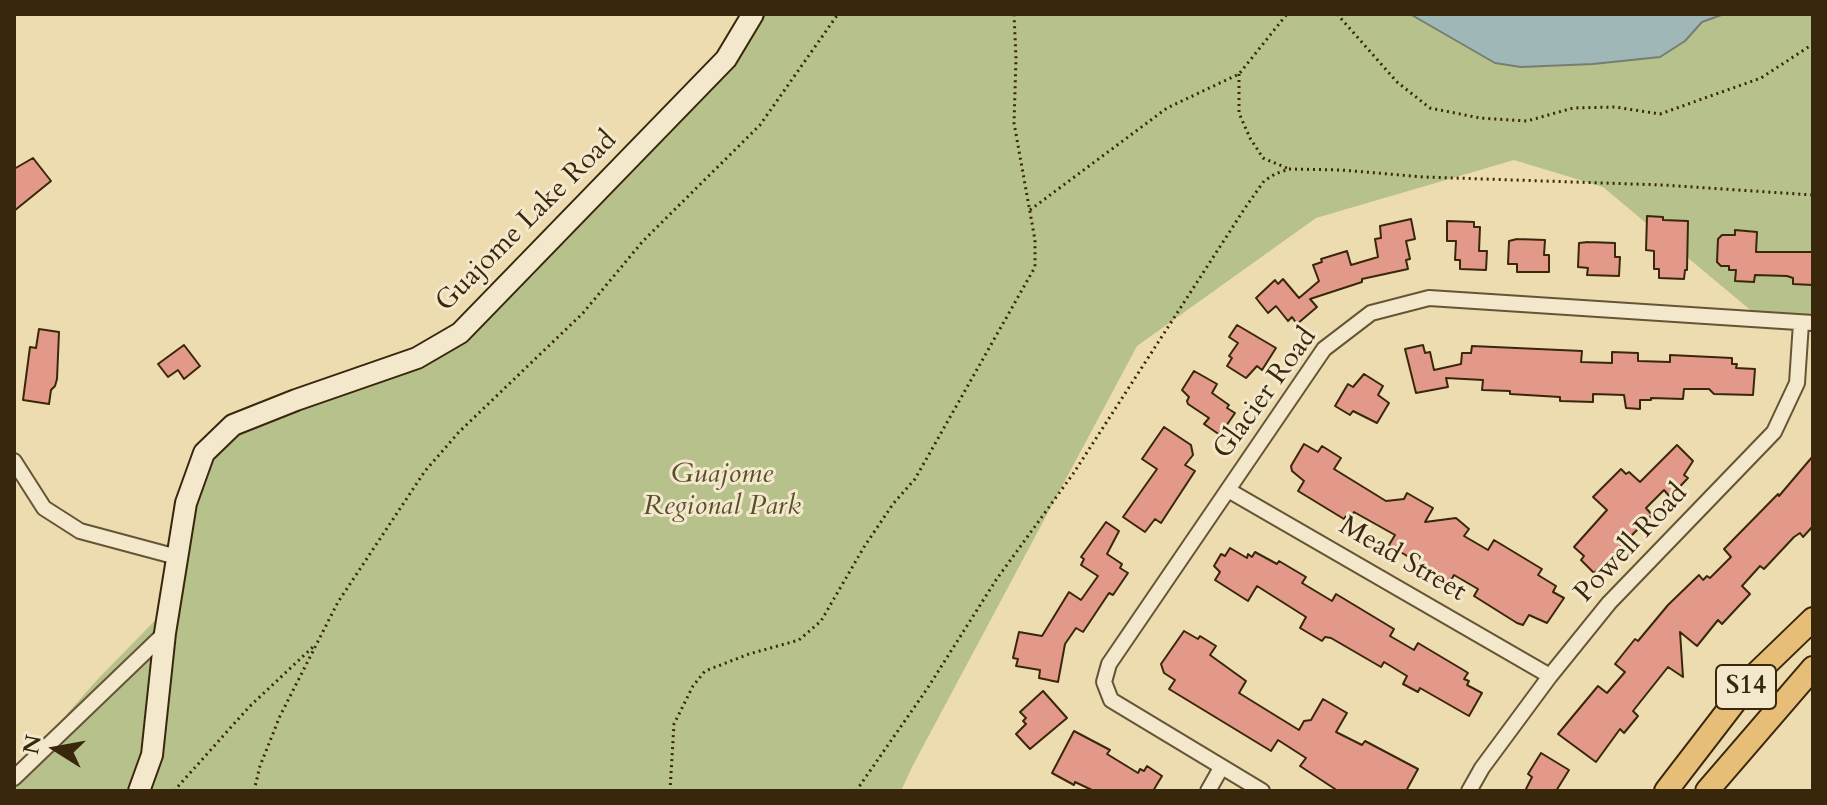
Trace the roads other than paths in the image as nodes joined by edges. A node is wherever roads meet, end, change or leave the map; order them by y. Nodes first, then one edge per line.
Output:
1 (753, 14) edge
2 (1807, 323) edge
3 (14, 461) edge
4 (1228, 490) junction
5 (177, 557) junction
6 (1813, 619) edge
7 (165, 633) junction
8 (1813, 668) edge
9 (1550, 676) junction
10 (1221, 768) junction
11 (14, 778) edge
12 (139, 791) edge
13 (1208, 791) edge
14 (1262, 791) edge
15 (1469, 791) edge
16 (1666, 791) edge
17 (1707, 791) edge

1 - 5 street, Guajome Lake Road
2 - 4 street, Glacier Road
2 - 9 street, Powell Road
3 - 5 street
4 - 9 street, Mead Street
4 - 10 street, Glacier Road
5 - 7 street, Guajome Lake Road
6 - 16 main road, S14
7 - 11 street
7 - 12 street, Guajome Lake Road
8 - 17 main road
9 - 15 street, Powell Road
10 - 13 street
10 - 14 street

